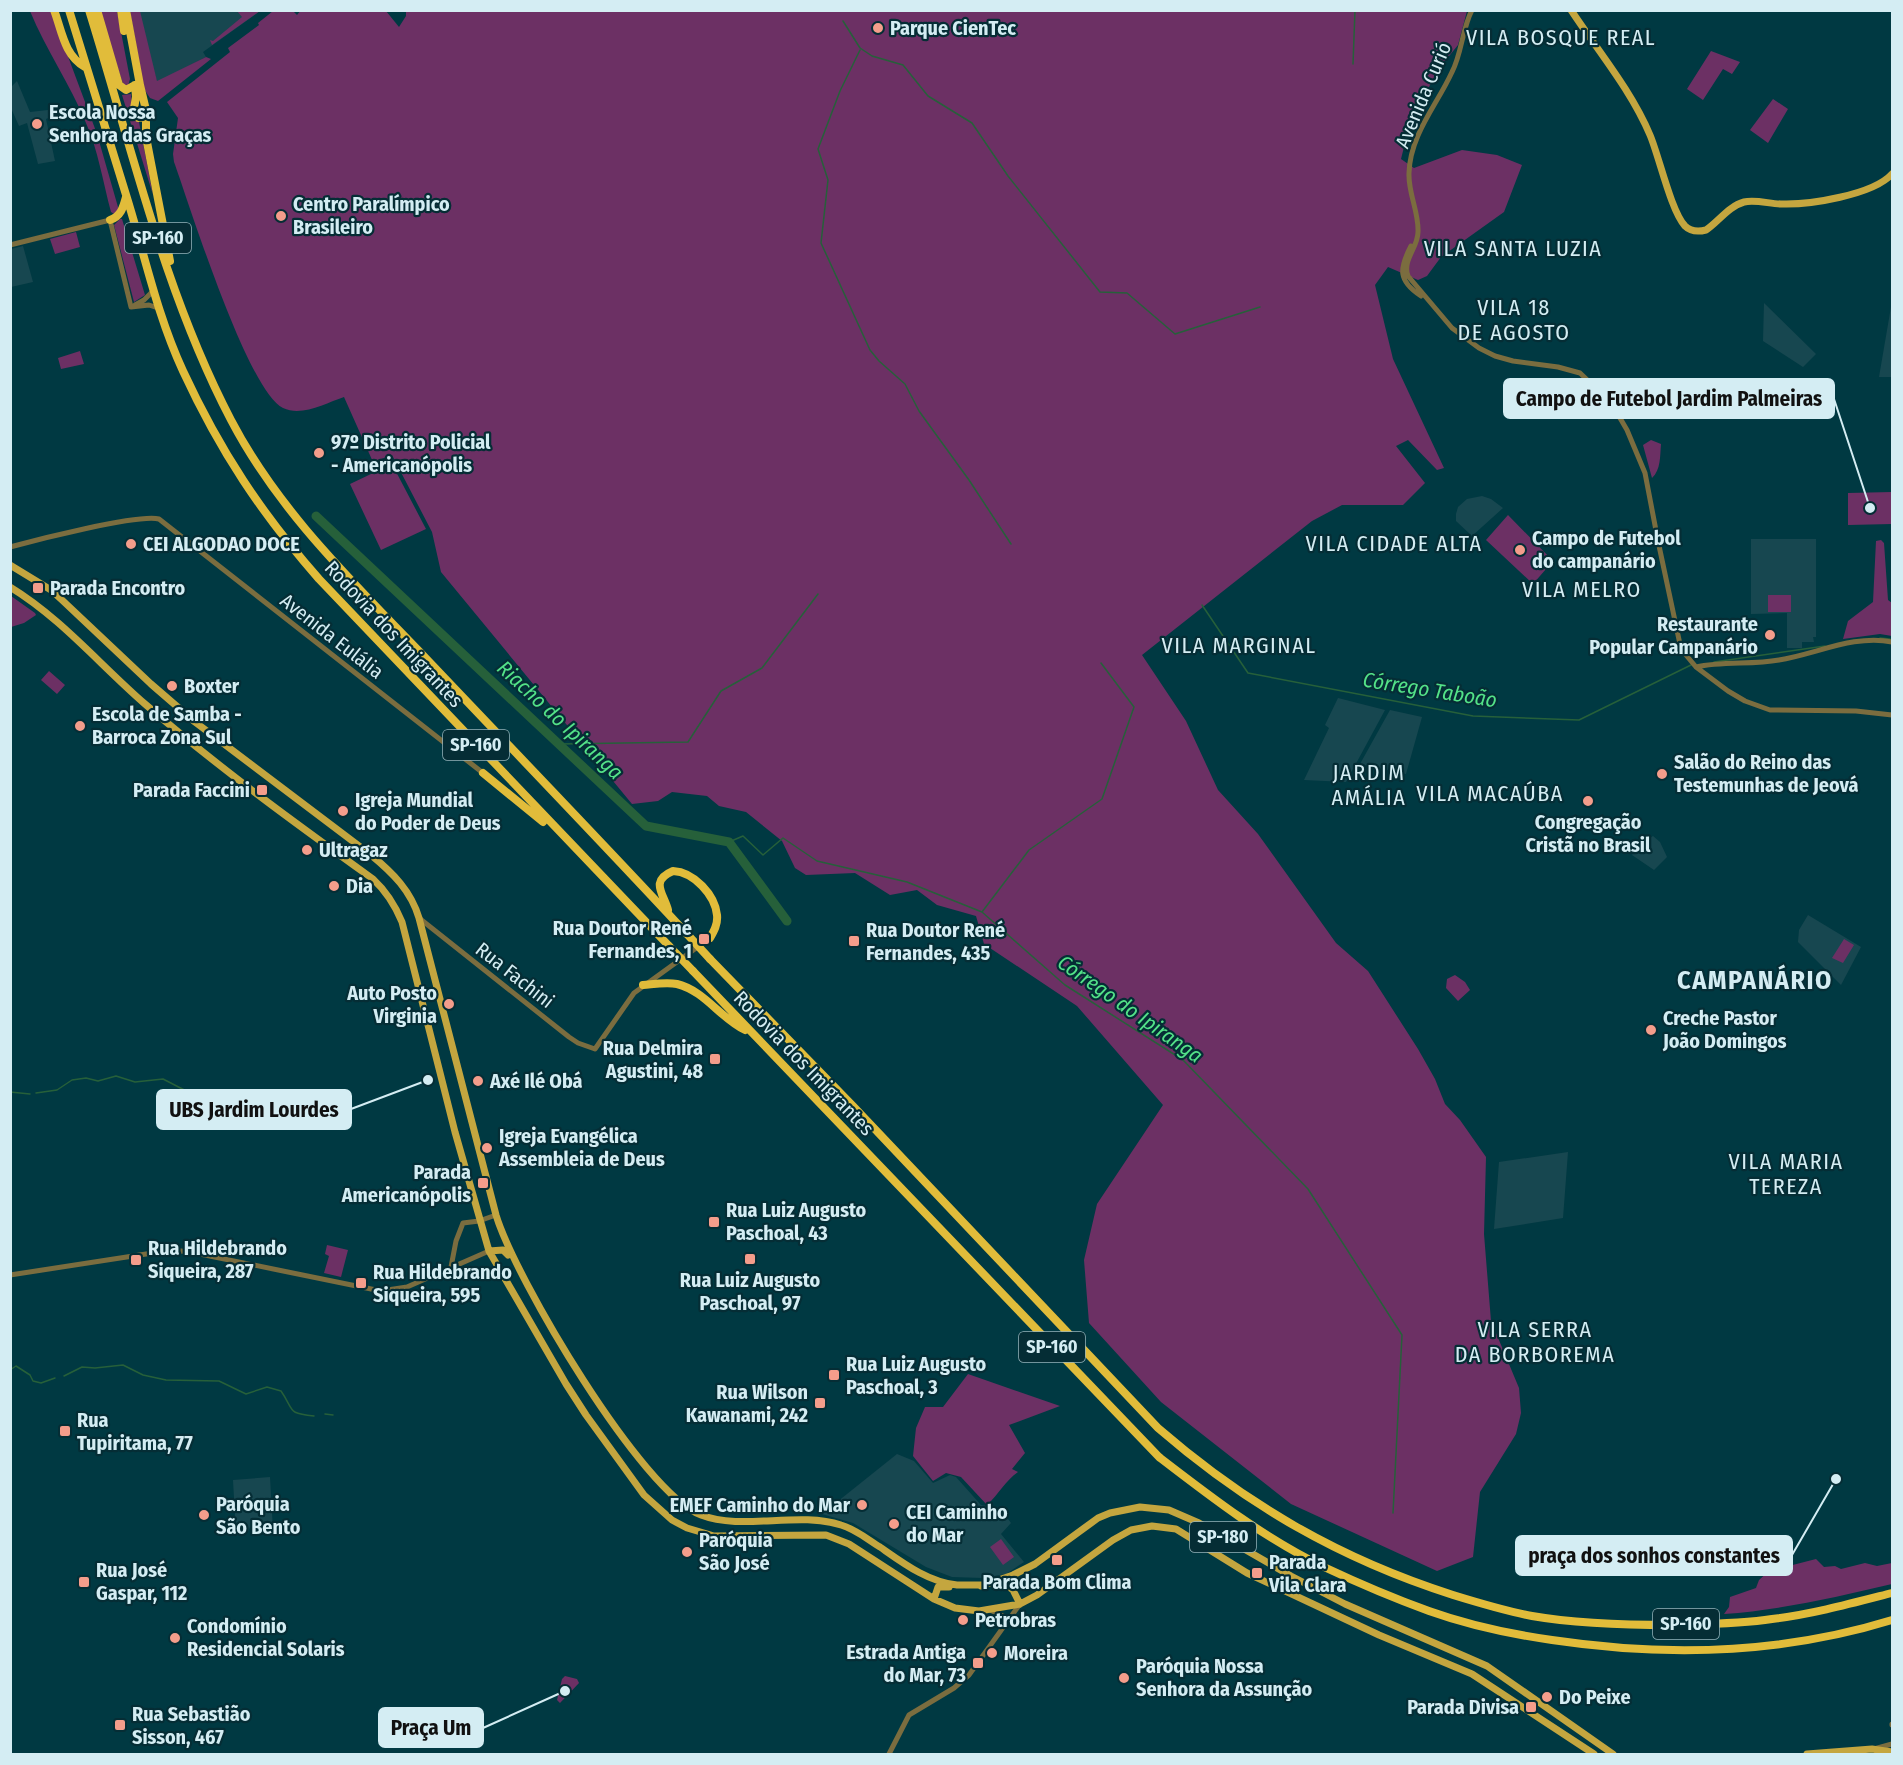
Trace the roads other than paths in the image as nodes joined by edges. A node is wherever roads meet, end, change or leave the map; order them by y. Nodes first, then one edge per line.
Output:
1 (54, 10) edge
2 (69, 10) edge
3 (89, 10) edge
4 (96, 10) edge
5 (121, 10) edge
6 (126, 10) edge
7 (1472, 10) edge
8 (1571, 10) edge
9 (85, 67) junction
10 (135, 85) junction
11 (146, 117) junction
12 (1893, 174) edge
13 (127, 197) junction
14 (110, 220) junction
15 (10, 245) edge
16 (153, 291) junction
17 (176, 294) junction
18 (131, 307) junction
19 (158, 308) junction
20 (10, 547) edge
21 (10, 565) edge
22 (10, 587) edge
23 (1893, 642) edge
24 (1696, 668) junction
25 (1893, 715) edge
26 (483, 773) joint
27 (569, 843) junction
28 (668, 914) junction
29 (419, 918) junction
30 (711, 938) joint
31 (643, 985) junction
32 (752, 1033) junction
33 (496, 1215) junction
34 (479, 1221) junction
35 (489, 1251) junction
36 (454, 1252) junction
37 (464, 1262) junction
38 (451, 1267) junction
39 (519, 1269) junction
40 (10, 1275) edge
41 (1000, 1580) junction
42 (984, 1585) junction
43 (1893, 1593) edge
44 (934, 1599) junction
45 (1020, 1604) junction
46 (990, 1610) junction
47 (1890, 1621) edge
48 (1004, 1627) junction
49 (1892, 1742) edge
50 (1872, 1749) junction
51 (1893, 1752) edge
52 (889, 1755) edge
53 (1594, 1755) edge
54 (1613, 1755) edge
55 (1807, 1755) edge

1 - 9 highway
2 - 9 highway, Rodovia dos Imigrantes / SP-160
3 - 17 highway, Rodovia dos Imigrantes / SP-160
4 - 10 highway
5 - 10 highway
6 - 11 highway
7 - 24 street, Avenida Curió
8 - 12 main road
9 - 13 highway, Rodovia dos Imigrantes / SP-160
10 - 11 highway
11 - 17 highway
13 - 14 highway
13 - 16 highway, Rodovia dos Imigrantes / SP-160
14 - 15 street
14 - 18 street
16 - 18 street
16 - 19 highway, Rodovia dos Imigrantes / SP-160
17 - 28 highway, Rodovia dos Imigrantes / SP-160
18 - 19 street
19 - 27 highway, Rodovia dos Imigrantes / SP-160
20 - 26 street, Avenida Eulália
21 - 29 main road
22 - 34 main road
23 - 24 street
24 - 25 street
26 - 27 highway
27 - 32 highway, Rodovia dos Imigrantes / SP-160, bridge
28 - 30 highway
28 - 43 highway, Rodovia dos Imigrantes / SP-160, bridge
29 - 31 street, Rua Fachini
29 - 33 main road
30 - 31 street
31 - 32 highway
32 - 47 highway, Rodovia dos Imigrantes / SP-160
33 - 34 street
33 - 39 main road
34 - 35 main road
34 - 36 street
35 - 37 street
35 - 39 main road
35 - 44 main road
36 - 37 street
36 - 38 street
37 - 38 street
38 - 40 street
39 - 42 main road, SP-180
41 - 42 main road, SP-180
41 - 45 main road
41 - 54 main road, SP-180
42 - 44 main road
44 - 46 main road
45 - 46 main road
45 - 48 street
45 - 53 main road
46 - 48 street
48 - 52 street
49 - 50 street
50 - 51 main road
50 - 55 main road

